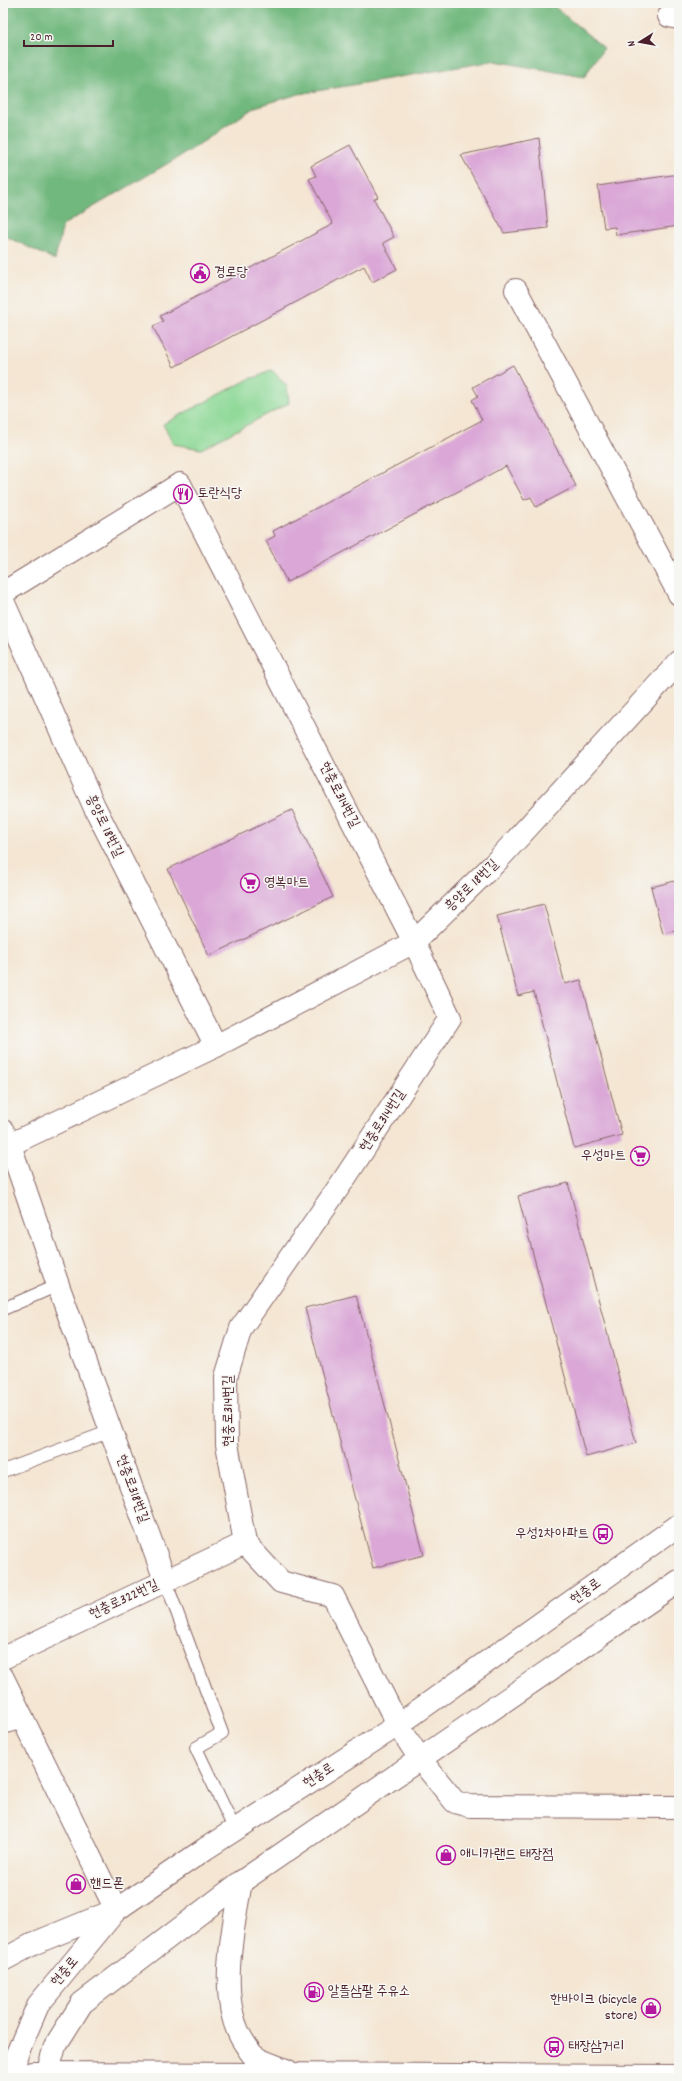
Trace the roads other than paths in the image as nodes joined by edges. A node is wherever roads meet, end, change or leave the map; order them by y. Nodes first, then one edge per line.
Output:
1 (516, 290) dead end
2 (3, 593) edge
3 (679, 594) edge
4 (3, 602) edge
5 (679, 662) edge
6 (414, 942) junction
7 (216, 1046) junction
8 (5, 1141) edge
9 (58, 1285) junction
10 (3, 1309) edge
11 (110, 1431) junction
12 (3, 1471) edge
13 (679, 1525) edge
14 (245, 1543) junction
15 (165, 1580) junction
16 (679, 1582) edge
17 (3, 1658) edge
18 (3, 1678) edge
19 (12, 1720) edge
20 (398, 1725) junction
21 (420, 1759) junction
22 (679, 1807) edge
23 (235, 1830) junction
24 (241, 1882) junction
25 (116, 1910) junction
26 (3, 1960) edge
27 (10, 2074) edge
28 (297, 2074) junction
29 (46, 2076) edge
30 (679, 2076) edge

1 - 3 street
2 - 6 street, 현충로314번길
4 - 7 street, 흥양로 18번길
5 - 6 street, 흥양로 18번길
6 - 7 street, 흥양로 18번길
6 - 14 street, 현충로314번길
7 - 8 street, 흥양로 18번길
8 - 9 street, 현충로318번길
9 - 10 lane
9 - 11 street, 현충로318번길
11 - 12 lane
11 - 15 street, 현충로318번길
13 - 20 street, 현충로
14 - 15 street, 현충로322번길
14 - 20 street
15 - 17 street, 현충로322번길
15 - 23 lane, 현충로318번길
16 - 21 street
18 - 19 street
19 - 25 street
20 - 21 street
20 - 23 street, 현충로
21 - 22 street
21 - 24 street
23 - 25 street, 현충로
24 - 28 street
24 - 29 street
25 - 26 street
25 - 27 street, 현충로
27 - 29 street
28 - 29 street
28 - 30 street

